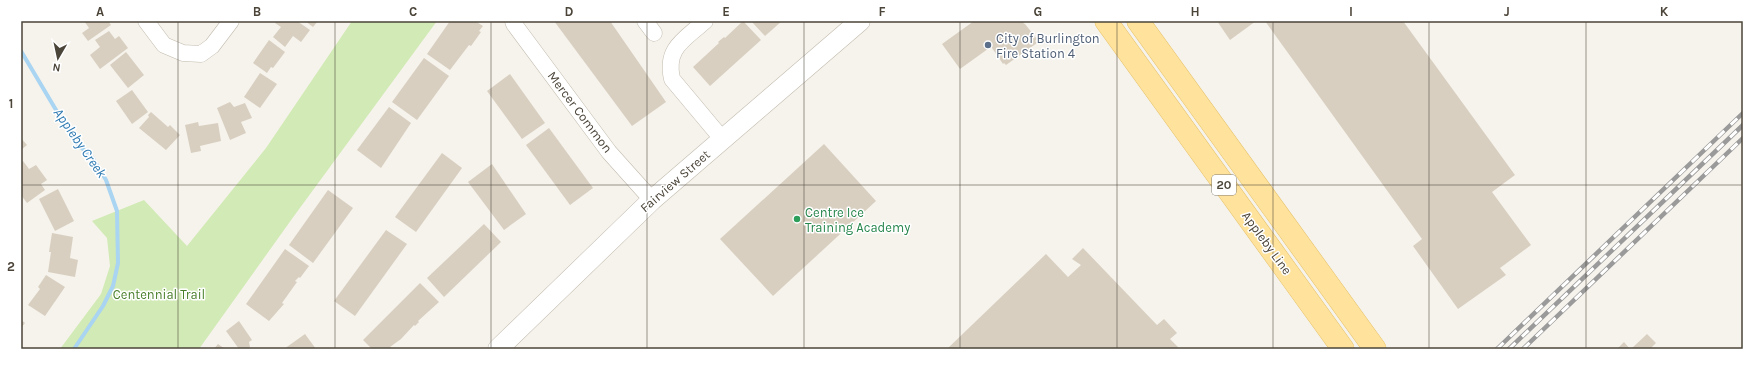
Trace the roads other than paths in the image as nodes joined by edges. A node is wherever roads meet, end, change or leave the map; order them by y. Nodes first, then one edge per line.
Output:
1 (146, 21) edge
2 (231, 21) edge
3 (513, 21) edge
4 (705, 21) edge
5 (860, 21) edge
6 (1106, 21) edge
7 (1138, 21) edge
8 (723, 140) junction
9 (652, 200) junction
10 (498, 349) edge
11 (1343, 349) edge
12 (1375, 349) edge

1 - 2 street
3 - 9 street, Mercer Common
4 - 8 street
5 - 8 street, Fairview Street
6 - 11 main road, Appleby Line / 20
7 - 12 main road, Appleby Line / 20
8 - 9 street, Fairview Street
9 - 10 street, Fairview Street

